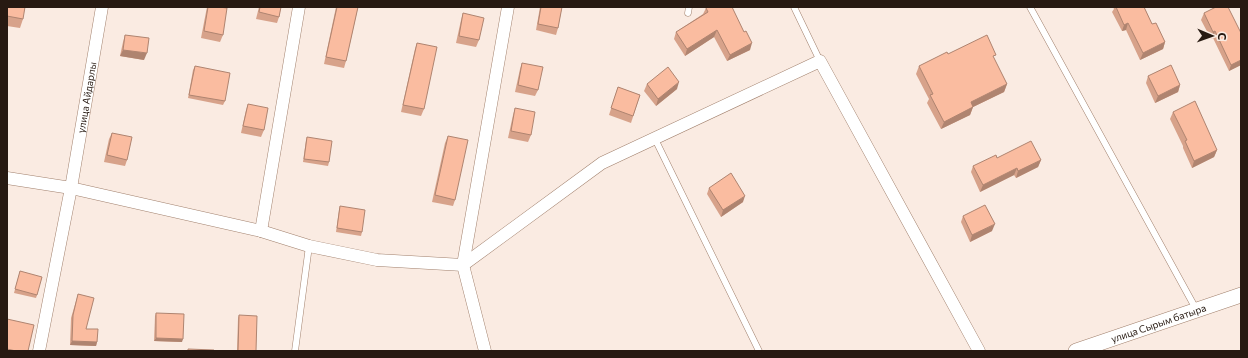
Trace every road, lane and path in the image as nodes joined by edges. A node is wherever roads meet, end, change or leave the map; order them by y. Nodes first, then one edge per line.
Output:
1 (102, 7) edge
2 (299, 7) edge
3 (508, 7) edge
4 (794, 7) edge
5 (1030, 7) edge
6 (820, 61) junction
7 (655, 139) junction
8 (7, 178) edge
9 (71, 188) junction
10 (260, 231) junction
11 (309, 246) junction
12 (463, 265) junction
13 (1241, 295) edge
14 (1196, 311) junction
15 (40, 351) edge
16 (295, 351) edge
17 (485, 351) edge
18 (759, 351) edge
19 (979, 351) edge
20 (1076, 351) edge

1 - 9 street, улица Айдарлы
2 - 10 street
3 - 12 street
4 - 6 lane
5 - 14 lane
6 - 7 street
6 - 19 street
7 - 12 street
7 - 18 lane
8 - 9 street
9 - 10 street
9 - 15 street, улица Айдарлы
10 - 11 street
11 - 12 street
11 - 16 lane
12 - 17 street
13 - 14 street, улица Сырым батыра
14 - 20 street, улица Сырым батыра

